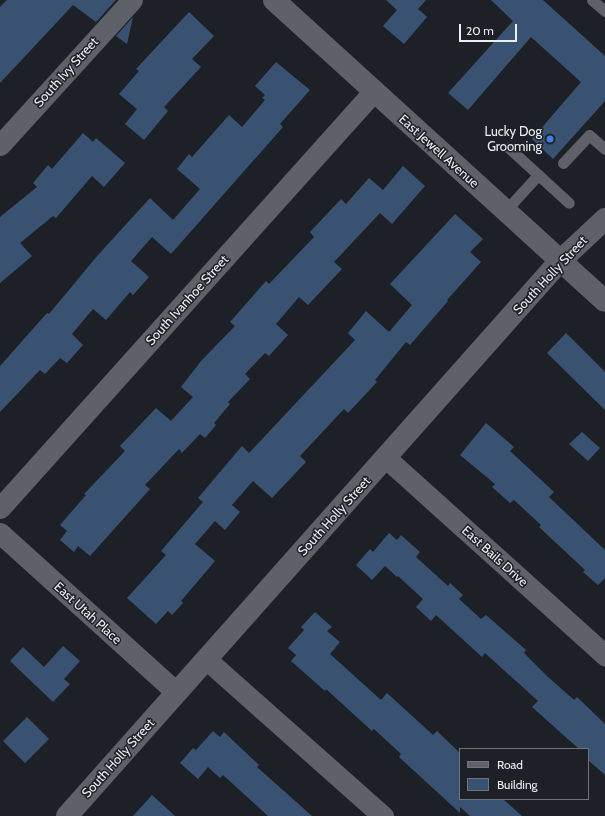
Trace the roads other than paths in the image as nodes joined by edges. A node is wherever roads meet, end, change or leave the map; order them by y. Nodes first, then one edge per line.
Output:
1 (132, 0) edge
2 (274, 0) edge
3 (592, 0) edge
4 (605, 11) edge
5 (374, 91) junction
6 (0, 145) edge
7 (510, 148) dead end
8 (605, 149) edge
9 (563, 163) dead end
10 (538, 175) junction
11 (569, 203) dead end
12 (505, 211) junction
13 (605, 220) edge
14 (560, 261) junction
15 (605, 301) edge
16 (386, 458) junction
17 (0, 508) edge
18 (0, 533) edge
19 (605, 655) edge
20 (206, 659) junction
21 (176, 692) junction
22 (67, 816) edge
23 (383, 816) edge

1 - 6 street, South Ivy Street
2 - 5 main road, East Jewell Avenue
3 - 4 lane
5 - 12 main road, East Jewell Avenue
5 - 17 street, South Ivanhoe Street
7 - 10 lane
8 - 9 lane
10 - 11 lane
10 - 12 lane
12 - 14 main road, East Jewell Avenue
13 - 14 main road, South Holly Street
14 - 15 main road, East Jewell Avenue
14 - 16 main road, South Holly Street
16 - 19 street, East Bails Drive
16 - 20 main road, South Holly Street
18 - 21 street, East Utah Place
20 - 21 main road, South Holly Street
20 - 23 street
21 - 22 main road, South Holly Street

